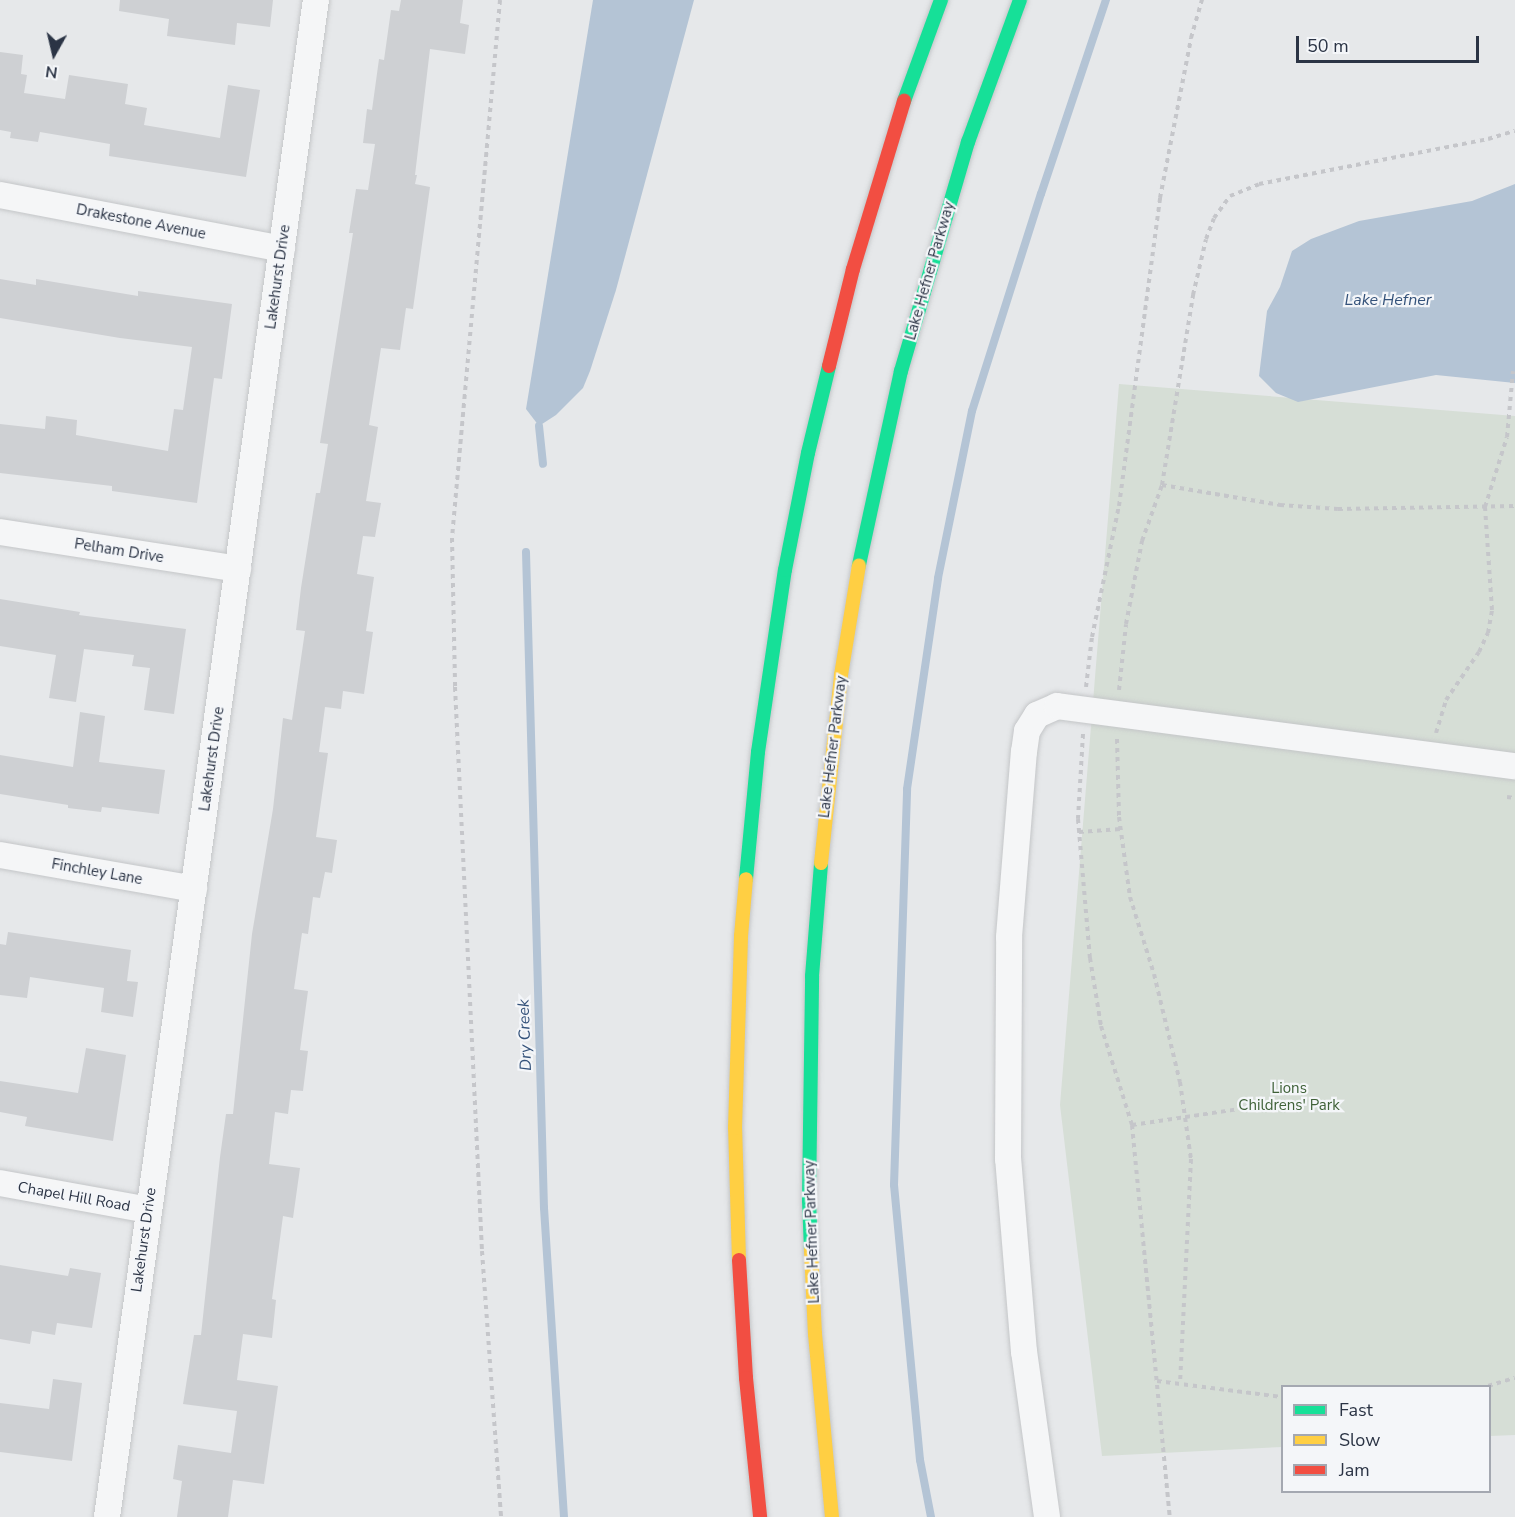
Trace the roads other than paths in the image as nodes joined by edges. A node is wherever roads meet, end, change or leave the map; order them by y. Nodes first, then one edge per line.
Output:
1 (316, 0) edge
2 (941, 0) edge
3 (1020, 0) edge
4 (0, 195) edge
5 (282, 249) junction
6 (0, 532) edge
7 (238, 569) junction
8 (1515, 766) edge
9 (0, 855) edge
10 (194, 889) junction
11 (0, 1183) edge
12 (148, 1210) junction
13 (107, 1517) edge
14 (760, 1517) edge
15 (832, 1517) edge
16 (1047, 1517) edge

1 - 5 street, Lakehurst Drive
2 - 14 highway
3 - 15 highway, Lake Hefner Parkway
4 - 5 street, Drakestone Avenue
5 - 7 street, Lakehurst Drive
6 - 7 street, Pelham Drive
7 - 10 street, Lakehurst Drive
8 - 16 street
9 - 10 street, Finchley Lane
10 - 12 street, Lakehurst Drive
11 - 12 street, Chapel Hill Road
12 - 13 street, Lakehurst Drive

